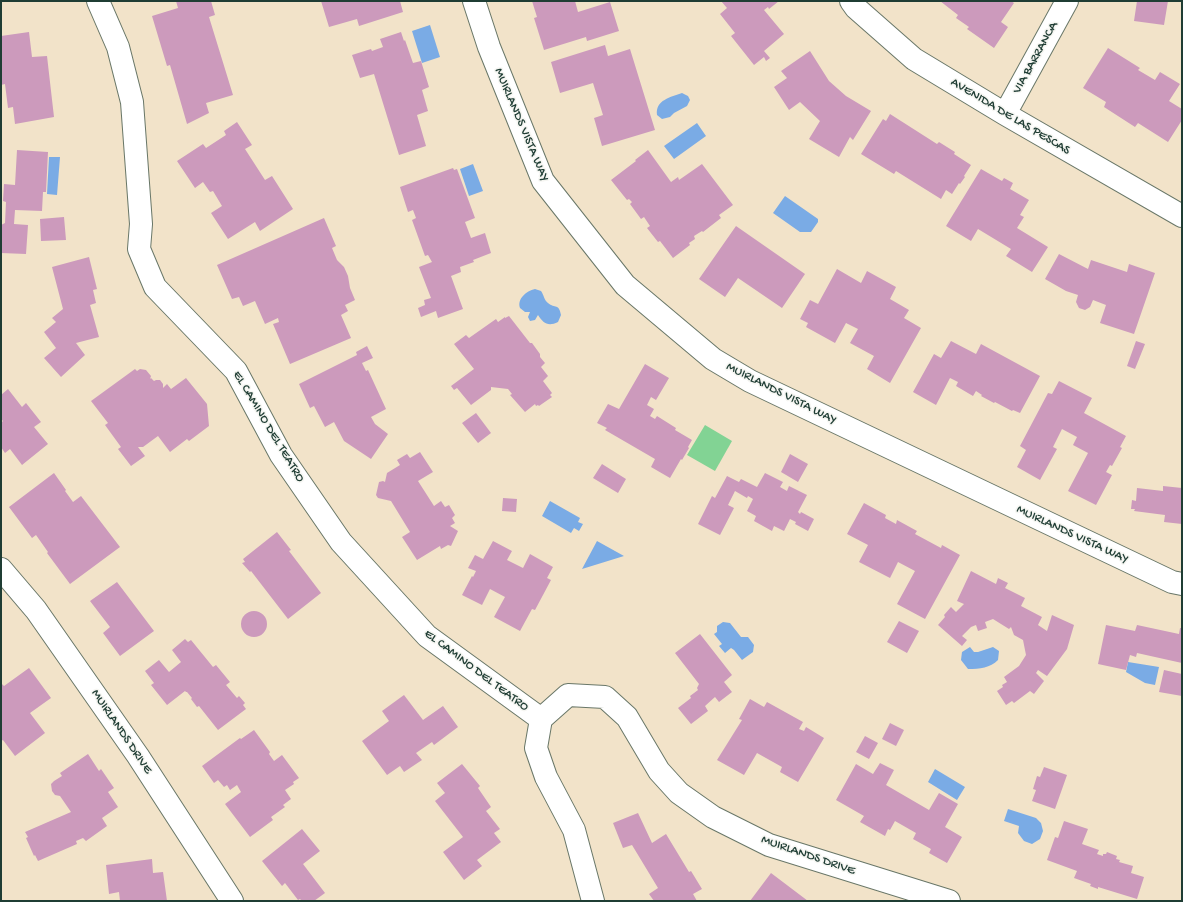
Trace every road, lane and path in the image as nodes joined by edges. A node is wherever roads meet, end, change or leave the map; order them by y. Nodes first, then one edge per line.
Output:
1 (98, 1) edge
2 (474, 1) edge
3 (851, 1) edge
4 (1067, 1) edge
5 (1005, 114) junction
6 (1182, 216) edge
7 (1, 569) edge
8 (1182, 584) edge
9 (541, 719) junction
10 (232, 901) edge
11 (593, 901) edge
12 (949, 901) edge

1 - 9 street, EL CAMINO DEL TEATRO
2 - 8 street, MUIRLANDS VISTA WAY
3 - 5 street, AVENIDA DE LAS PESCAS
4 - 5 street, VIA BARRANCA
5 - 6 street, AVENIDA DE LAS PESCAS
7 - 10 street, MUIRLANDS DRIVE
9 - 11 street
9 - 12 street, MUIRLANDS DRIVE

